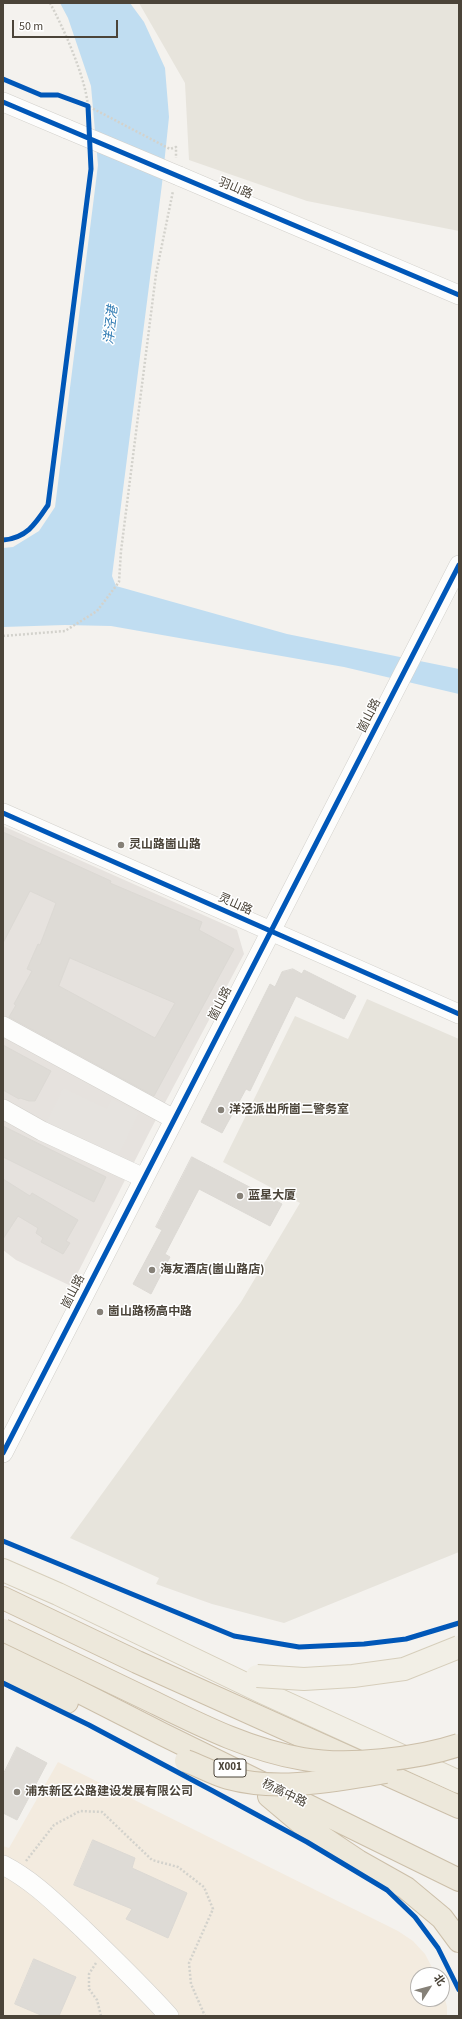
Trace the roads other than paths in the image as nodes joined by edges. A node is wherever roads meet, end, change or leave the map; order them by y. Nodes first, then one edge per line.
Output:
1 (3, 102) edge
2 (459, 295) edge
3 (459, 565) edge
4 (3, 813) edge
5 (270, 932) junction
6 (459, 1014) edge
7 (3, 1026) edge
8 (3, 1109) edge
9 (174, 1119) junction
10 (144, 1178) junction
11 (3, 1453) edge
12 (3, 1570) edge
13 (3, 1598) edge
14 (3, 1630) edge
15 (459, 1647) edge
16 (3, 1653) edge
17 (184, 1655) junction
18 (3, 1671) edge
19 (454, 1747) edge
20 (244, 1774) junction
21 (459, 1782) edge
22 (459, 1807) edge
23 (10, 1869) edge
24 (459, 1880) edge
25 (459, 1941) edge
26 (168, 2016) edge

1 - 2 street, 羽山路, bridge
3 - 5 street, 崮山路
4 - 5 street, 灵山路
5 - 6 street, 灵山路
5 - 9 street, 崮山路
7 - 9 street
8 - 10 street
9 - 10 street, 崮山路
10 - 11 street, 崮山路
12 - 17 main road
13 - 22 highway
14 - 19 highway, bridge
15 - 17 main road, bridge
16 - 20 highway, 杨高中路 / X001
17 - 21 main road
18 - 19 highway, bridge
20 - 24 highway, 杨高中路 / X001
20 - 25 highway
23 - 26 street

